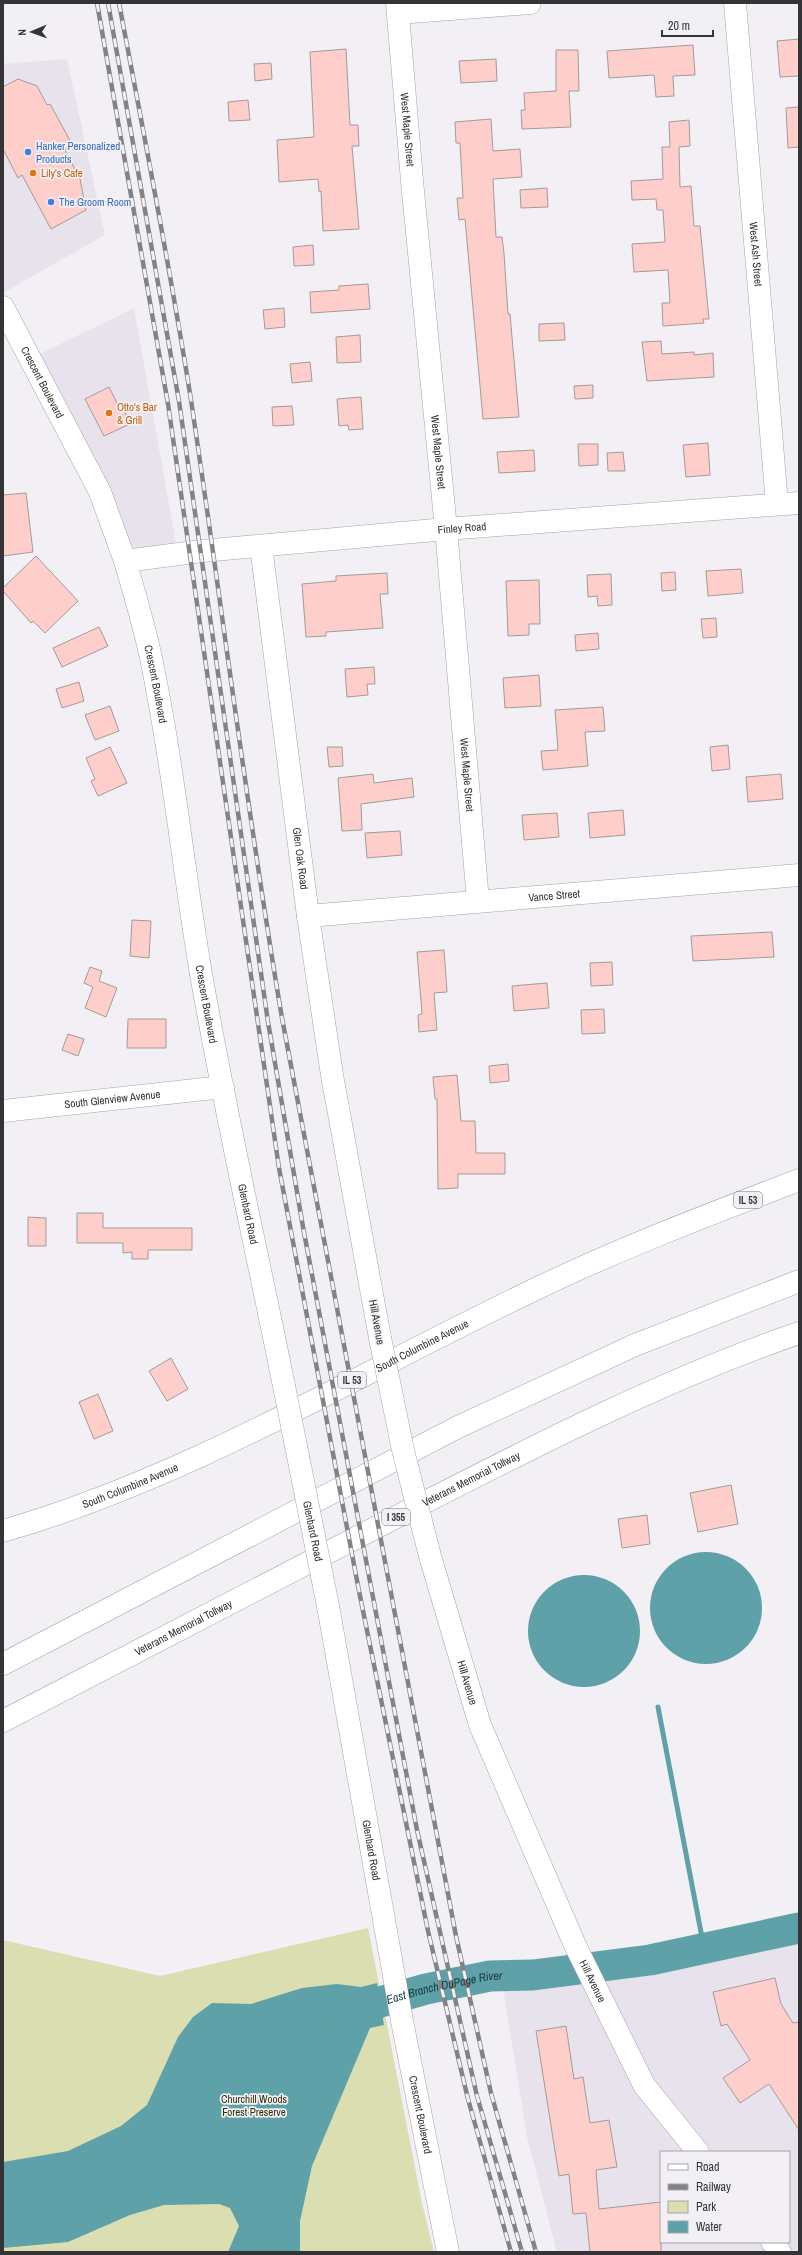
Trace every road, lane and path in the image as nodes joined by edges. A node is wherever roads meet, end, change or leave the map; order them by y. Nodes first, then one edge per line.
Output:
1 (530, 3) edge
2 (735, 3) edge
3 (398, 8) edge
4 (3, 307) edge
5 (799, 503) edge
6 (777, 504) junction
7 (446, 529) junction
8 (261, 546) junction
9 (125, 561) junction
10 (799, 875) edge
11 (478, 901) junction
12 (308, 916) junction
13 (223, 1087) junction
14 (3, 1111) edge
15 (350, 1170) joint
16 (799, 1180) edge
17 (799, 1281) edge
18 (799, 1333) edge
19 (3, 1531) edge
20 (3, 1664) edge
21 (3, 1721) edge
22 (395, 1978) joint
23 (697, 2151) edge
24 (773, 2243) edge
25 (448, 2252) edge
26 (780, 2252) edge

1 - 3 main road
2 - 6 main road, West Ash Street
3 - 7 main road, West Maple Street
4 - 9 main road, Crescent Boulevard
5 - 6 main road, Finley Road
6 - 7 main road, Finley Road
7 - 8 main road, Finley Road
7 - 11 main road, West Maple Street
8 - 9 main road, Finley Road
8 - 12 main road, Glen Oak Road
9 - 13 main road, Crescent Boulevard
10 - 11 main road, Vance Street
11 - 12 main road, Vance Street
12 - 15 main road, Glen Oak Road
13 - 14 main road, South Glenview Avenue
13 - 22 main road, Glenbard Road, bridge
15 - 23 main road, Hill Avenue, bridge
16 - 19 main road, South Columbine Avenue / IL 53
17 - 20 main road
18 - 21 main road, Veterans Memorial Tollway / I 355
22 - 25 main road, Crescent Boulevard
24 - 26 main road

